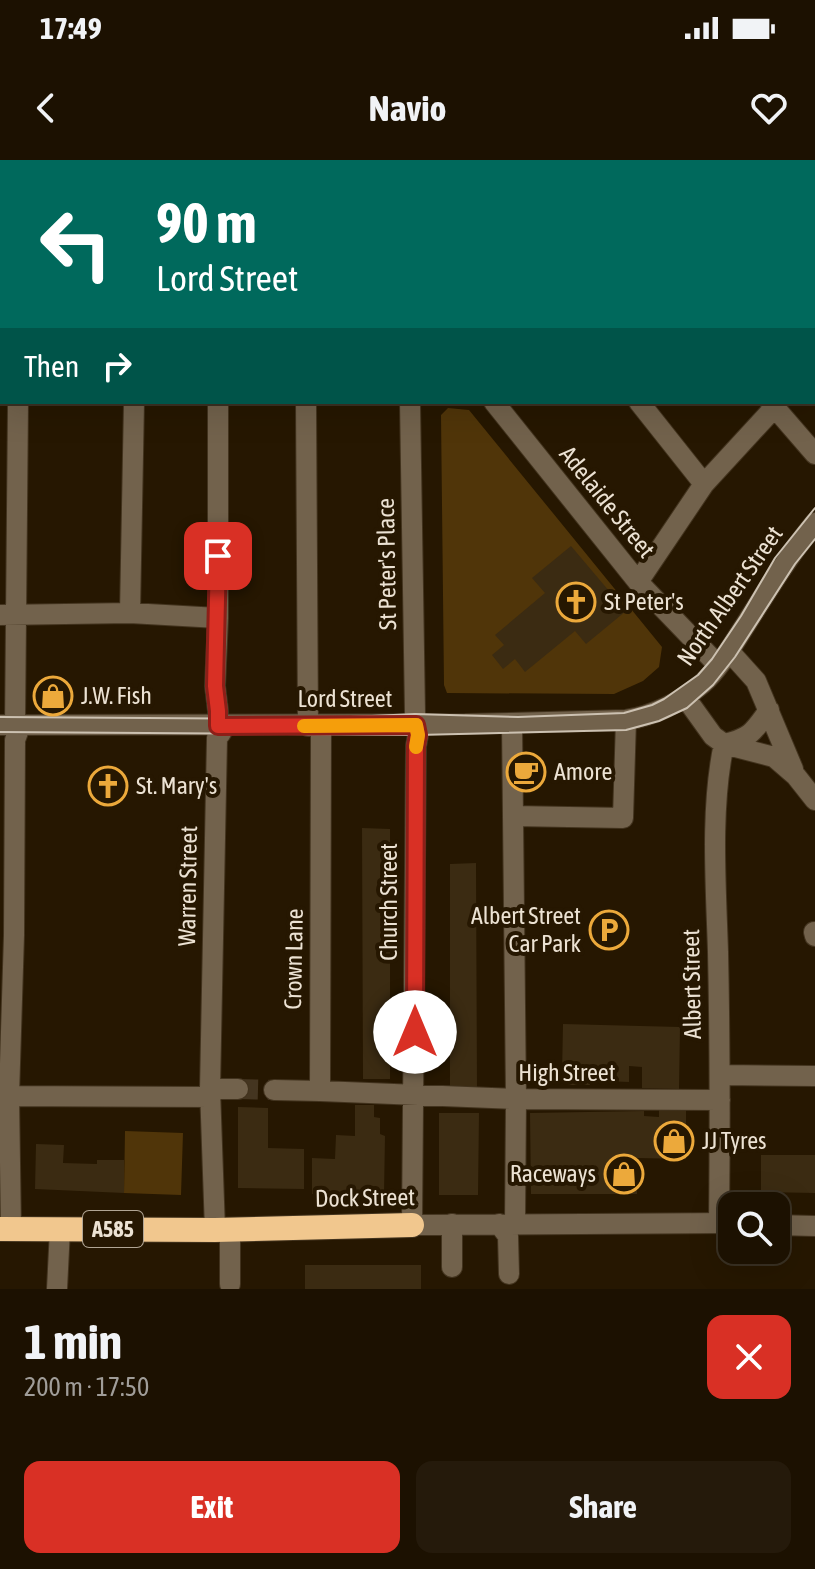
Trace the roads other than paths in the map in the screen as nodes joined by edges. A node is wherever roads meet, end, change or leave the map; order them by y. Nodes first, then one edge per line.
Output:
1 (18, 404) edge
2 (134, 404) edge
3 (218, 404) edge
4 (306, 404) edge
5 (410, 404) edge
6 (496, 404) edge
7 (641, 404) edge
8 (771, 404) edge
9 (815, 454) edge
10 (704, 484) junction
11 (815, 523) edge
12 (638, 582) junction
13 (130, 613) junction
14 (8, 615) edge
15 (218, 618) junction
16 (723, 658) junction
17 (685, 697) junction
18 (769, 710) junction
19 (626, 720) junction
20 (512, 723) junction
21 (416, 725) junction
22 (8, 726) edge
23 (218, 726) junction
24 (315, 728) junction
25 (724, 744) junction
26 (796, 776) junction
27 (815, 800) edge
28 (514, 816) junction
29 (7, 935) edge
30 (5, 1058) edge
31 (721, 1075) junction
32 (815, 1076) edge
33 (238, 1089) tunnel mouth
34 (274, 1090) tunnel mouth
35 (320, 1091) junction
36 (210, 1093) junction
37 (414, 1095) junction
38 (4, 1096) edge
39 (516, 1099) junction
40 (720, 1100) junction
41 (724, 1192) edge
42 (718, 1223) edge
43 (452, 1224) junction
44 (507, 1224) junction
45 (412, 1225) junction
46 (790, 1225) edge
47 (815, 1226) edge
48 (6, 1229) edge
49 (60, 1229) junction
50 (222, 1230) junction
51 (452, 1267) dead end
52 (509, 1274) dead end
53 (230, 1284) dead end
54 (57, 1289) edge

1 - 14 street
2 - 13 street
3 - 15 street, Warren Street
4 - 24 street, Crown Lane
5 - 21 street, St Peter's Place
6 - 12 street, Adelaide Street
7 - 10 street
8 - 9 street
8 - 10 street
10 - 12 street
11 - 16 street, North Albert Street
12 - 16 street, Adelaide Street
13 - 14 street
13 - 15 street
14 - 22 street
15 - 23 street, Warren Street
16 - 17 street, North Albert Street
16 - 18 street
17 - 19 street, Lord Street
17 - 25 street
18 - 25 street
18 - 26 street
19 - 20 street, Lord Street
19 - 28 street
20 - 21 street, Lord Street
20 - 28 street
21 - 24 street, Lord Street
21 - 37 street, Church Street
22 - 23 street, Lord Street
22 - 29 street
23 - 24 street, Lord Street
23 - 36 street, Warren Street
24 - 35 street, Crown Lane
25 - 26 street
25 - 31 street, Albert Street
26 - 27 street
28 - 39 street
29 - 30 street
30 - 38 street
31 - 32 street
31 - 40 street, Albert Street
33 - 36 street
34 - 35 street
35 - 37 street
36 - 38 street
36 - 50 street, Warren Street
37 - 39 street, High Street
37 - 45 street, Church Street
38 - 48 street
39 - 40 street, High Street
39 - 44 street
40 - 41 street, Albert Street
42 - 44 street, Dock Street
43 - 44 street, Dock Street
43 - 45 street, Dock Street
43 - 51 street
44 - 52 street
45 - 50 highway, Dock Street / A585
46 - 47 street
48 - 49 highway, Dock Street / A585
49 - 50 highway, Dock Street / A585
49 - 54 street
50 - 53 street, Warren Street

